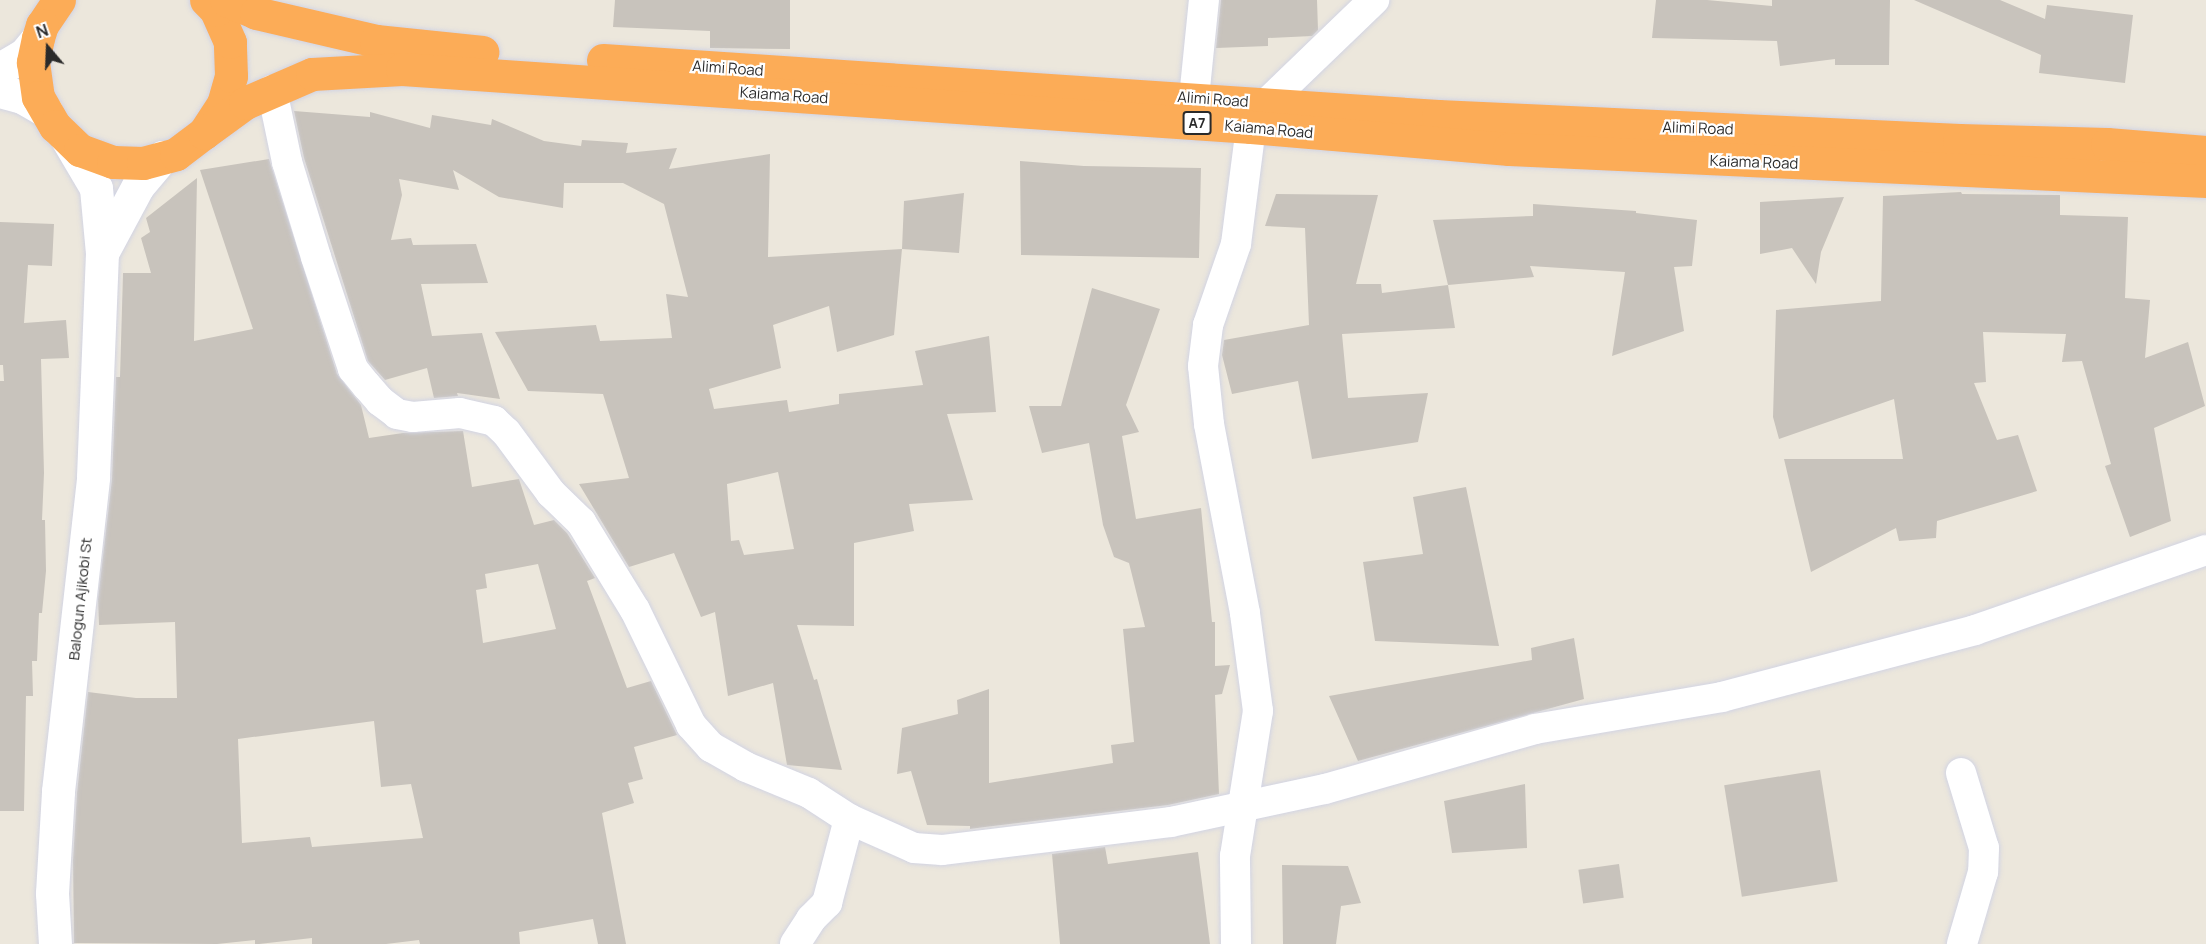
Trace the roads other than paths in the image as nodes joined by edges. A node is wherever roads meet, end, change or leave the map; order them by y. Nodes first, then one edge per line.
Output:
1 (206, 0) edge
2 (226, 0) edge
3 (1204, 0) edge
4 (1374, 0) edge
5 (45, 16) edge
6 (0, 69) edge
7 (272, 90) junction
8 (0, 91) edge
9 (1194, 98) junction
10 (46, 111) junction
11 (1259, 115) junction
12 (204, 133) junction
13 (66, 137) junction
14 (2206, 152) edge
15 (162, 157) junction
16 (2206, 181) edge
17 (102, 253) junction
18 (2206, 550) edge
19 (1960, 773) dead end
20 (1241, 807) junction
21 (849, 819) junction
22 (792, 943) edge
23 (55, 944) edge
24 (1236, 944) edge
25 (1962, 944) edge

1 - 12 highway
2 - 9 highway, Alimi Road / A7
3 - 9 street
4 - 11 street
5 - 6 street
5 - 10 highway, Kaiama Road
7 - 11 highway, Kaiama Road / A7
7 - 12 highway, Kaiama Road / A7
7 - 21 street
8 - 10 street
9 - 11 highway, Alimi Road / A7
10 - 13 highway, Kaiama Road
11 - 14 highway, Alimi Road / A7
11 - 16 highway, Kaiama Road / A7
11 - 20 street
12 - 15 highway, Kaiama Road
13 - 15 highway, Kaiama Road
13 - 17 street, Balogun Ajikobi St
15 - 17 street
17 - 23 street, Balogun Ajikobi St
18 - 20 street
19 - 25 street
20 - 21 street
20 - 24 street
21 - 22 street

